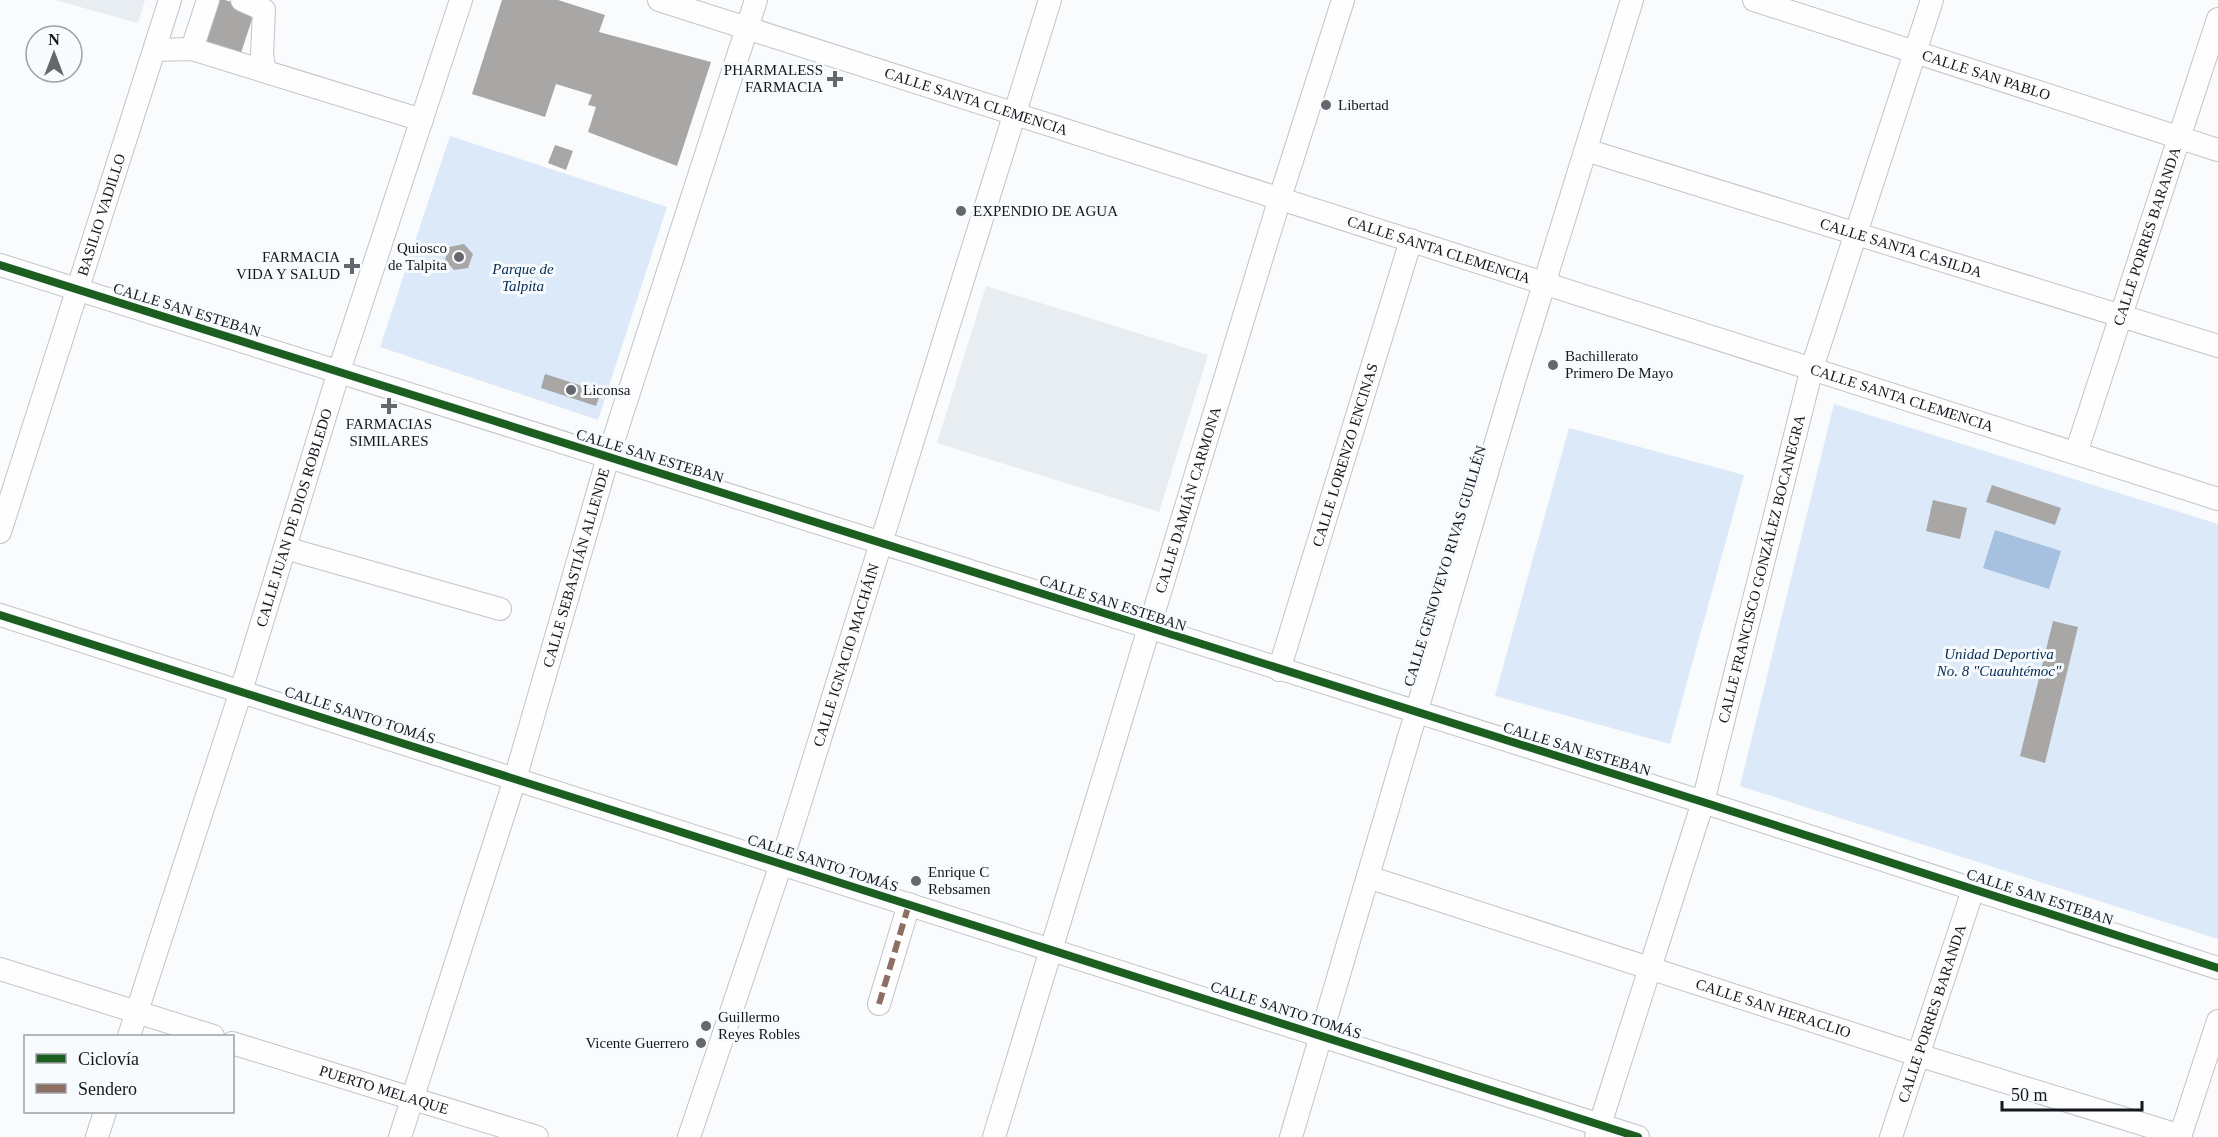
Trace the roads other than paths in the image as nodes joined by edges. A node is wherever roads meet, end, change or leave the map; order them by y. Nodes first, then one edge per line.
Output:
1 (170, 0) edge
2 (208, 0) edge
3 (242, 0) edge
4 (461, 0) edge
5 (659, 0) edge
6 (756, 0) edge
7 (1050, 0) edge
8 (1343, 0) edge
9 (1632, 0) edge
10 (1754, 0) edge
11 (1932, 0) edge
12 (2218, 19) edge
13 (747, 28) junction
14 (192, 49) junction
15 (155, 50) junction
16 (1916, 51) junction
17 (265, 71) junction
18 (1014, 114) junction
19 (422, 120) junction
20 (2180, 137) junction
21 (1586, 150) junction
22 (2218, 150) edge
23 (1280, 198) junction
24 (1855, 233) junction
25 (1411, 240) junction
26 (0, 265) edge
27 (1544, 283) junction
28 (78, 290) junction
29 (2120, 315) junction
30 (2218, 346) edge
31 (1812, 368) junction
32 (339, 371) junction
33 (2076, 453) junction
34 (608, 457) junction
35 (2218, 499) edge
36 (0, 532) edge
37 (882, 543) junction
38 (285, 548) junction
39 (500, 609) dead end
40 (0, 615) edge
41 (1147, 628) junction
42 (1279, 669) junction
43 (241, 691) junction
44 (1416, 713) junction
45 (515, 779) junction
46 (1703, 802) junction
47 (781, 864) junction
48 (1368, 877) junction
49 (1973, 890) junction
50 (909, 904) junction
51 (1049, 949) junction
52 (1651, 967) junction
53 (2218, 968) edge
54 (0, 969) edge
55 (879, 1004) dead end
56 (137, 1012) junction
57 (2218, 1021) edge
58 (129, 1035) edge
59 (210, 1035) edge
60 (1322, 1036) junction
61 (234, 1044) edge
62 (1918, 1055) junction
63 (413, 1100) junction
64 (105, 1113) edge
65 (1598, 1131) edge
66 (2180, 1136) edge
67 (97, 1137) edge
68 (400, 1137) edge
69 (537, 1137) edge
70 (689, 1137) edge
71 (994, 1137) edge
72 (1291, 1137) edge
73 (1638, 1137) edge
74 (1891, 1137) edge

1 - 15 street, BASILIO VADILLO
2 - 14 street
3 - 17 street
4 - 19 street, CALLE JUAN DE DIOS ROBLEDO
5 - 13 street, CALLE SANTA CLEMENCIA
6 - 13 street, CALLE SEBASTIÁN ALLENDE
7 - 18 street, CALLE IGNACIO MACHÁIN
8 - 23 street, CALLE DAMIÁN CARMONA
9 - 21 street, CALLE GENOVEVO RIVAS GUILLÉN
10 - 16 street, CALLE SAN PABLO
11 - 16 street, CALLE FRANCISCO GONZÁLEZ BOCANEGRA
12 - 20 street, CALLE PORRES BARANDA
13 - 18 street, CALLE SANTA CLEMENCIA
13 - 34 street, CALLE SEBASTIÁN ALLENDE
14 - 15 street
14 - 17 street
15 - 28 street, BASILIO VADILLO
16 - 20 street, CALLE SAN PABLO
16 - 24 street, CALLE FRANCISCO GONZÁLEZ BOCANEGRA
17 - 19 street
18 - 23 street, CALLE SANTA CLEMENCIA
18 - 37 street, CALLE IGNACIO MACHÁIN
19 - 32 street, CALLE JUAN DE DIOS ROBLEDO
20 - 22 street, CALLE SAN PABLO
20 - 29 street, CALLE PORRES BARANDA
21 - 24 street, CALLE SANTA CASILDA
21 - 27 street, CALLE GENOVEVO RIVAS GUILLÉN
23 - 25 street, CALLE SANTA CLEMENCIA
23 - 41 street, CALLE DAMIÁN CARMONA
24 - 29 street, CALLE SANTA CASILDA
24 - 31 street, CALLE FRANCISCO GONZÁLEZ BOCANEGRA
25 - 27 street, CALLE SANTA CLEMENCIA
25 - 42 street, CALLE LORENZO ENCINAS
26 - 28 street, CALLE SAN ESTEBAN
27 - 31 street, CALLE SANTA CLEMENCIA
27 - 44 street, CALLE GENOVEVO RIVAS GUILLÉN
28 - 32 street, CALLE SAN ESTEBAN
28 - 36 street, BASILIO VADILLO
29 - 30 street, CALLE SANTA CASILDA
29 - 33 street, CALLE PORRES BARANDA
31 - 33 street, CALLE SANTA CLEMENCIA
31 - 46 street, CALLE FRANCISCO GONZÁLEZ BOCANEGRA
32 - 34 street, CALLE SAN ESTEBAN
32 - 38 street, CALLE JUAN DE DIOS ROBLEDO
33 - 35 street, CALLE SANTA CLEMENCIA
34 - 37 street, CALLE SAN ESTEBAN
34 - 45 street, CALLE SEBASTIÁN ALLENDE
37 - 41 street, CALLE SAN ESTEBAN
37 - 47 street, CALLE IGNACIO MACHÁIN
38 - 39 street
38 - 43 street, CALLE JUAN DE DIOS ROBLEDO
40 - 43 street, CALLE SANTO TOMÁS
41 - 42 street, CALLE SAN ESTEBAN
41 - 51 street, CALLE DAMIÁN CARMONA
42 - 44 street, CALLE SAN ESTEBAN
43 - 45 street, CALLE SANTO TOMÁS
43 - 56 street, CALLE JUAN DE DIOS ROBLEDO
44 - 46 street, CALLE SAN ESTEBAN
44 - 48 street, CALLE GENOVEVO RIVAS GUILLÉN
45 - 47 street, CALLE SANTO TOMÁS
45 - 63 street, CALLE SEBASTIÁN ALLENDE
46 - 49 street, CALLE SAN ESTEBAN
46 - 52 street, CALLE FRANCISCO GONZÁLEZ BOCANEGRA
47 - 50 street, CALLE SANTO TOMÁS
47 - 70 street, CALLE IGNACIO MACHÁIN
48 - 52 street, CALLE SAN HERACLIO
48 - 60 street, CALLE GENOVEVO RIVAS GUILLÉN
49 - 53 street, CALLE SAN ESTEBAN
49 - 62 street, CALLE PORRES BARANDA
50 - 51 street, CALLE SANTO TOMÁS
50 - 55 street
51 - 60 street, CALLE SANTO TOMÁS
51 - 71 street, CALLE DAMIÁN CARMONA
52 - 62 street, CALLE SAN HERACLIO
52 - 65 street, CALLE FRANCISCO GONZÁLEZ BOCANEGRA
54 - 56 street
56 - 58 street, CALLE JUAN DE DIOS ROBLEDO
56 - 59 street
57 - 66 street
60 - 65 street, CALLE SANTO TOMÁS
60 - 72 street, CALLE GENOVEVO RIVAS GUILLÉN
61 - 63 street, PUERTO MELAQUE
62 - 66 street, CALLE SAN HERACLIO
62 - 74 street, CALLE PORRES BARANDA
63 - 68 street, CALLE SEBASTIÁN ALLENDE
63 - 69 street, PUERTO MELAQUE
64 - 67 street
65 - 73 street, CALLE SANTO TOMÁS

